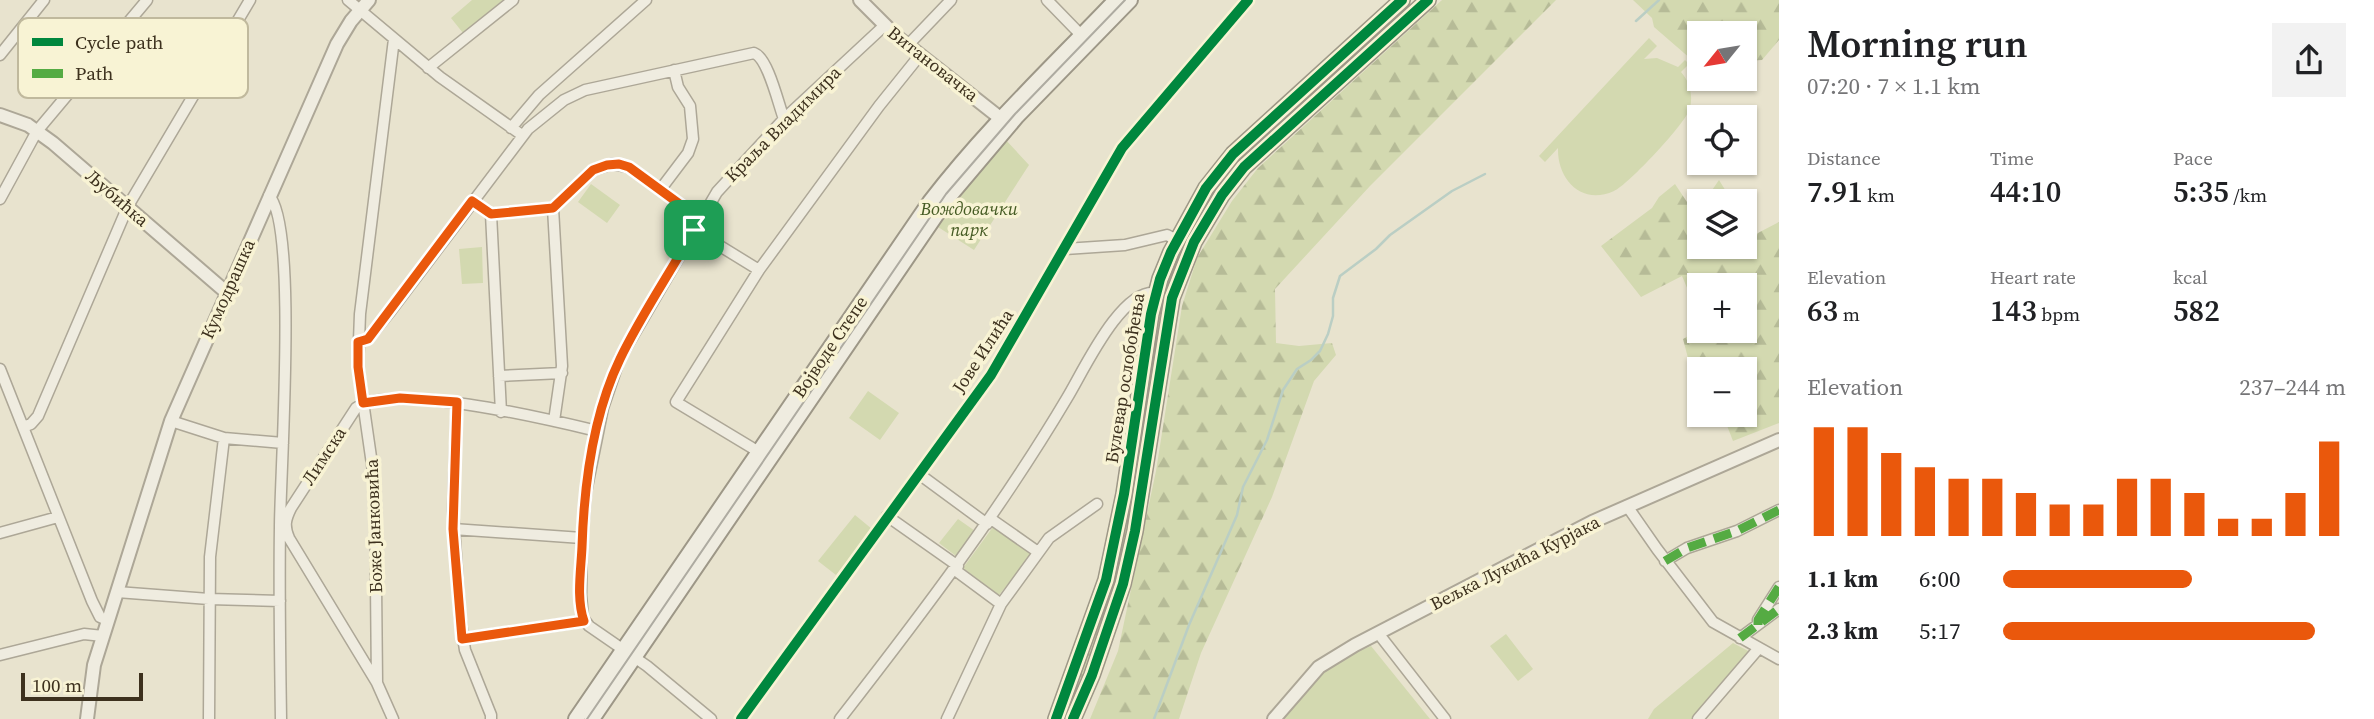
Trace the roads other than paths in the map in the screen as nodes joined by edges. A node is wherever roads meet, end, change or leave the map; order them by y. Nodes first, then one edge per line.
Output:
1 (44, 0) edge
2 (147, 0) edge
3 (250, 0) edge
4 (348, 0) edge
5 (369, 0) edge
6 (513, 0) edge
7 (646, 0) edge
8 (860, 0) edge
9 (951, 0) edge
10 (1047, 0) edge
11 (1116, 0) edge
12 (1130, 0) edge
13 (1248, 0) edge
14 (1402, 0) edge
15 (1427, 0) edge
16 (359, 10) junction
17 (30, 18) edge
18 (132, 18) edge
19 (239, 18) edge
20 (884, 26) junction
21 (18, 32) edge
22 (1081, 35) junction
23 (394, 39) junction
24 (908, 46) junction
25 (0, 55) edge
26 (920, 55) junction
27 (428, 68) junction
28 (674, 70) junction
29 (65, 98) edge
30 (192, 98) edge
31 (1292, 99) junction
32 (1304, 111) junction
33 (0, 115) edge
34 (784, 119) junction
35 (1005, 122) junction
36 (511, 128) junction
37 (37, 131) junction
38 (523, 135) junction
39 (660, 190) junction
40 (269, 196) junction
41 (0, 199) edge
42 (472, 201) junction
43 (128, 206) junction
44 (553, 208) junction
45 (491, 214) junction
46 (700, 219) junction
47 (694, 230) junction
48 (1177, 240) junction
49 (1065, 250) junction
50 (1166, 265) junction
51 (759, 270) junction
52 (1182, 271) junction
53 (226, 292) junction
54 (1156, 293) junction
55 (358, 342) junction
56 (0, 369) edge
57 (562, 373) junction
58 (499, 376) junction
59 (457, 402) junction
60 (363, 403) junction
61 (501, 412) junction
62 (171, 421) junction
63 (554, 421) junction
64 (23, 427) junction
65 (597, 431) junction
66 (224, 438) junction
67 (1779, 440) edge
68 (282, 443) junction
69 (759, 452) junction
70 (919, 474) junction
71 (1097, 504) dead end
72 (286, 506) junction
73 (1628, 506) junction
74 (1779, 510) edge
75 (887, 516) junction
76 (58, 517) junction
77 (989, 522) junction
78 (453, 529) junction
79 (0, 533) edge
80 (582, 538) junction
81 (292, 542) junction
82 (280, 547) junction
83 (1038, 552) junction
84 (1665, 561) junction
85 (956, 568) junction
86 (1779, 587) edge
87 (117, 592) junction
88 (209, 599) junction
89 (280, 601) junction
90 (1001, 604) junction
91 (1779, 609) edge
92 (107, 620) junction
93 (587, 624) junction
94 (1758, 625) junction
95 (1378, 633) junction
96 (103, 636) junction
97 (1740, 638) junction
98 (462, 639) junction
99 (1759, 648) junction
100 (629, 653) junction
101 (0, 655) edge
102 (1779, 659) edge
103 (377, 683) junction
104 (87, 719) edge
105 (209, 719) edge
106 (281, 719) edge
107 (393, 719) edge
108 (491, 719) edge
109 (576, 719) edge
110 (592, 719) edge
111 (711, 719) edge
112 (741, 719) edge
113 (839, 719) edge
114 (947, 719) edge
115 (1056, 719) edge
116 (1073, 719) edge
117 (1274, 719) edge
118 (1445, 719) edge
119 (1698, 719) edge

1 - 17 street
2 - 18 street
3 - 19 street
4 - 16 street
5 - 16 street, Кумодрашка
6 - 27 street
7 - 36 street
8 - 20 street, Витановачка
9 - 24 street
10 - 22 street
11 - 22 main road, Војводе Степе
12 - 35 main road, Војводе Степе
13 - 49 street, Јове Илића
14 - 31 main road, Булевар ослобођења
15 - 32 main road, Булевар ослобођења
16 - 23 street
16 - 40 street, Кумодрашка
20 - 24 street, Витановачка
20 - 34 street, Краља Владимира
21 - 25 street
22 - 35 main road, Војводе Степе
23 - 27 street
23 - 55 street, Боже Јанковића
24 - 26 street, Витановачка
26 - 35 street, Витановачка
26 - 51 street
27 - 36 street
28 - 34 street
28 - 38 street
28 - 39 street
29 - 37 street
30 - 43 street
31 - 32 main road
31 - 48 main road, Булевар ослобођења
32 - 52 main road, Булевар ослобођења
33 - 37 street, Љубићка
34 - 46 street, Краља Владимира
35 - 69 main road, Војводе Степе
35 - 100 main road, Војводе Степе
36 - 38 street
37 - 41 street
37 - 43 street, Љубићка
38 - 42 street
39 - 44 street
39 - 46 street
40 - 53 street, Кумодрашка
40 - 68 street
42 - 45 street
42 - 55 street
43 - 53 street, Љубићка
43 - 64 street
44 - 45 street
44 - 57 street
45 - 58 street
46 - 47 street, Краља Владимира
47 - 51 street
47 - 65 street, Краља Владимира
48 - 49 street
48 - 50 main road, Булевар ослобођења
49 - 70 street, Јове Илића
50 - 52 main road
50 - 54 main road, Булевар ослобођења
51 - 69 street
52 - 116 main road, Булевар ослобођења
53 - 62 street, Кумодрашка
54 - 77 street
54 - 115 main road, Булевар ослобођења
55 - 60 street, Боже Јанковића
56 - 64 street
57 - 58 street
57 - 63 street
58 - 61 street
59 - 60 street
59 - 61 street
59 - 78 street
60 - 72 street, Лимска
60 - 103 street, Боже Јанковића
61 - 63 street
62 - 66 street
62 - 87 street, Кумодрашка
63 - 65 street
64 - 76 street
65 - 80 street, Краља Владимира
66 - 68 street
66 - 88 street
67 - 73 street, Вељка Лукића Курјака
68 - 72 street
69 - 100 main road, Војводе Степе
70 - 75 street, Јове Илића
70 - 77 street
71 - 83 street
72 - 81 street
72 - 82 street
73 - 84 street
73 - 95 street, Вељка Лукића Курјака
74 - 84 street
75 - 85 street
75 - 112 street, Јове Илића
76 - 79 street
76 - 92 street
77 - 83 street
77 - 85 street
78 - 80 street
78 - 98 street
80 - 93 street, Краља Владимира
81 - 82 street
81 - 103 street
82 - 89 street
83 - 90 street
84 - 97 street
85 - 90 street
85 - 113 street
86 - 94 street
87 - 88 street
87 - 92 street, Кумодрашка
88 - 89 street
88 - 105 street
89 - 106 street
90 - 114 street
91 - 94 street
92 - 96 street, Кумодрашка
93 - 98 street
93 - 100 street
94 - 97 street
95 - 117 street, Вељка Лукића Курјака
95 - 118 street
96 - 101 street
96 - 104 street, Кумодрашка
97 - 99 street
98 - 108 street
99 - 102 street
99 - 119 street
100 - 109 main road, Војводе Степе
100 - 110 main road, Војводе Степе
100 - 111 street
103 - 107 street, Боже Јанковића

